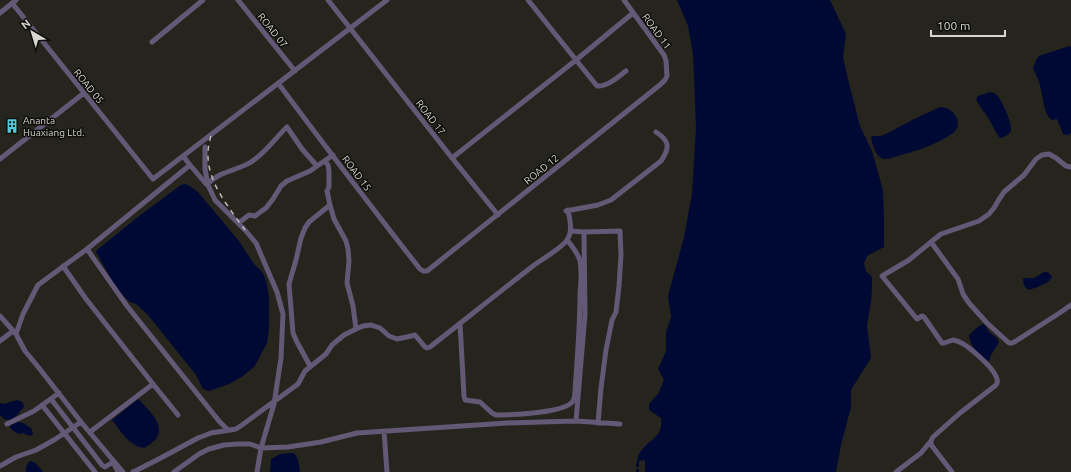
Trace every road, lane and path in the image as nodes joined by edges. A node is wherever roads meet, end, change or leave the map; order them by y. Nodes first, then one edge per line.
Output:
1 (203, 0) edge
2 (238, 0) edge
3 (328, 0) edge
4 (386, 0) edge
5 (528, 0) edge
6 (624, 0) edge
7 (14, 2) edge
8 (0, 12) edge
9 (633, 13) junction
10 (350, 29) junction
11 (152, 42) dead end
12 (576, 60) junction
13 (295, 71) junction
14 (626, 71) dead end
15 (667, 76) joint
16 (278, 84) junction
17 (84, 93) junction
18 (656, 132) dead end
19 (205, 147) dead end
20 (183, 156) junction
21 (332, 156) junction
22 (452, 158) junction
23 (0, 159) edge
24 (325, 161) junction
25 (190, 166) junction
26 (317, 166) junction
27 (1071, 167) edge
28 (330, 205) junction
29 (498, 215) junction
30 (241, 220) dead end
31 (571, 231) junction
32 (584, 232) junction
33 (567, 240) junction
34 (931, 242) junction
35 (87, 249) junction
36 (63, 266) junction
37 (423, 271) joint
38 (1071, 305) edge
39 (0, 316) edge
40 (460, 323) junction
41 (356, 329) junction
42 (14, 333) junction
43 (0, 341) edge
44 (310, 366) junction
45 (153, 384) junction
46 (59, 393) junction
47 (51, 399) junction
48 (274, 402) junction
49 (42, 405) junction
50 (178, 415) dead end
51 (576, 421) junction
52 (81, 422) junction
53 (598, 423) junction
54 (7, 424) dead end
55 (620, 424) dead end
56 (73, 427) junction
57 (228, 430) junction
58 (384, 431) junction
59 (90, 432) junction
60 (64, 433) junction
61 (930, 442) junction
62 (261, 448) junction
63 (0, 466) edge
64 (95, 472) edge
65 (118, 472) edge
66 (123, 472) edge
67 (133, 472) edge
68 (174, 472) edge
69 (257, 472) edge
70 (387, 472) edge
71 (896, 472) edge
72 (952, 472) edge

1 - 11 street
2 - 13 street, ROAD 07
3 - 10 street, ROAD 17
4 - 10 street
5 - 12 street
6 - 9 street, ROAD 11
7 - 8 street
7 - 17 street, ROAD 05
9 - 12 street
9 - 15 street, ROAD 11
10 - 13 street
10 - 22 street, ROAD 17
12 - 14 street
12 - 22 street
13 - 16 street
15 - 29 street, ROAD 12
16 - 20 street
16 - 21 street, ROAD 15
17 - 20 street, ROAD 05
17 - 23 street
18 - 31 street
19 - 48 street
20 - 25 street
21 - 24 street
21 - 37 street, ROAD 15
22 - 29 street, ROAD 17
24 - 26 street
24 - 28 street
25 - 26 street
25 - 35 street
26 - 30 street
27 - 34 street
28 - 41 street
28 - 44 street
29 - 37 street, ROAD 12
31 - 32 street
31 - 33 street
32 - 51 street
32 - 53 street
33 - 40 street
33 - 40 street
34 - 38 street
34 - 61 street
35 - 36 street
35 - 57 street
36 - 42 street
36 - 45 street
39 - 42 street
40 - 41 street
41 - 44 street
42 - 43 street
42 - 46 street
44 - 48 street
45 - 50 street
45 - 59 street
46 - 47 street
46 - 52 street
47 - 49 street
47 - 56 street
48 - 57 street
48 - 62 street
49 - 54 street
49 - 60 street
51 - 53 street
51 - 58 street
52 - 56 street
52 - 59 street
53 - 55 street
56 - 60 street
56 - 65 street
57 - 67 street
58 - 62 street
58 - 70 street
59 - 66 street
60 - 63 street
60 - 64 street
61 - 71 street
61 - 72 street
62 - 68 street
62 - 69 street

